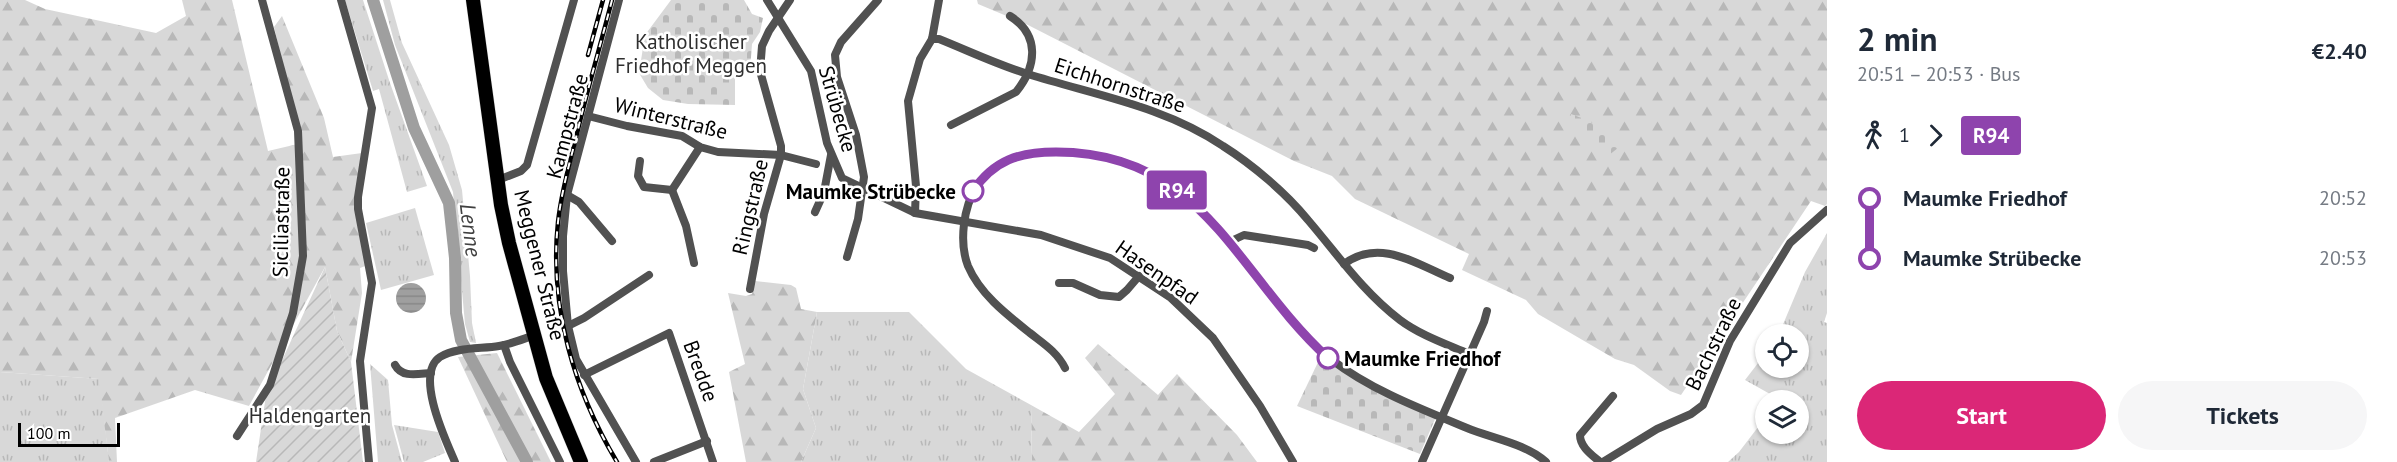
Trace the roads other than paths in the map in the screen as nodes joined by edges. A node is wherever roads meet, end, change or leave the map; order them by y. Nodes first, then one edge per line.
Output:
1 (262, 0) edge
2 (341, 0) edge
3 (473, 0) edge
4 (574, 0) edge
5 (619, 0) edge
6 (767, 0) edge
7 (790, 0) edge
8 (878, 0) edge
9 (939, 0) edge
10 (1010, 16) dead end
11 (778, 18) junction
12 (932, 39) junction
13 (1027, 74) junction
14 (588, 116) junction
15 (951, 125) dead end
16 (700, 147) junction
17 (831, 154) junction
18 (781, 155) junction
19 (640, 161) dead end
20 (816, 164) dead end
21 (498, 180) junction
22 (862, 188) junction
23 (672, 190) junction
24 (567, 195) junction
25 (1827, 210) edge
26 (815, 212) dead end
27 (915, 213) junction
28 (965, 221) junction
29 (612, 241) dead end
30 (1229, 242) junction
31 (1314, 248) dead end
32 (847, 257) dead end
33 (694, 263) dead end
34 (1344, 264) junction
35 (648, 275) dead end
36 (1139, 276) junction
37 (1450, 278) dead end
38 (1059, 283) dead end
39 (750, 289) dead end
40 (1487, 311) dead end
41 (568, 326) junction
42 (535, 335) junction
43 (500, 346) junction
44 (1469, 354) junction
45 (394, 365) dead end
46 (1065, 368) dead end
47 (430, 373) junction
48 (584, 375) junction
49 (1613, 396) dead end
50 (1443, 417) junction
51 (237, 436) dead end
52 (707, 441) junction
53 (369, 462) edge
54 (455, 462) edge
55 (560, 462) edge
56 (581, 462) edge
57 (636, 462) edge
58 (654, 462) edge
59 (713, 462) edge
60 (1293, 462) edge
61 (1422, 462) edge
62 (1546, 462) edge
63 (1602, 462) edge

1 - 51 street, Siciliastraße
2 - 53 street
3 - 21 main road, Meggener Straße
4 - 21 street
5 - 14 street, Kampstraße
6 - 11 street, Strübecke
7 - 11 street, Ringstraße
8 - 22 street
9 - 12 street
10 - 13 street
11 - 17 street, Strübecke
11 - 18 street, Ringstraße
12 - 13 street, Eichhornstraße
12 - 27 street
13 - 15 street
13 - 34 street, Eichhornstraße
14 - 16 street, Winterstraße
14 - 24 street, Kampstraße
16 - 18 street, Winterstraße
16 - 23 street
17 - 22 street, Strübecke
17 - 26 street
18 - 20 street, Winterstraße
18 - 39 street, Ringstraße
19 - 23 street
21 - 42 main road, Meggener Straße
22 - 27 street, Strübecke
22 - 32 street
23 - 33 street
24 - 29 street
24 - 41 street, Kampstraße
25 - 63 street, Bachstraße
27 - 28 street, Strübecke
28 - 30 street
28 - 36 street, Hasenpfad
28 - 46 street
30 - 31 street
30 - 50 street
34 - 37 street
34 - 44 street, Eichhornstraße
35 - 41 street
36 - 38 street
36 - 60 street, Hasenpfad
40 - 44 street
41 - 48 street, Kampstraße
42 - 43 street
42 - 56 main road, Meggener Straße
43 - 47 street
43 - 55 street
44 - 50 street
45 - 47 street
47 - 54 street
48 - 52 street, Bredde
48 - 57 street, Kampstraße
49 - 63 street
50 - 61 street
50 - 62 street
52 - 58 street
52 - 59 street, Bredde

